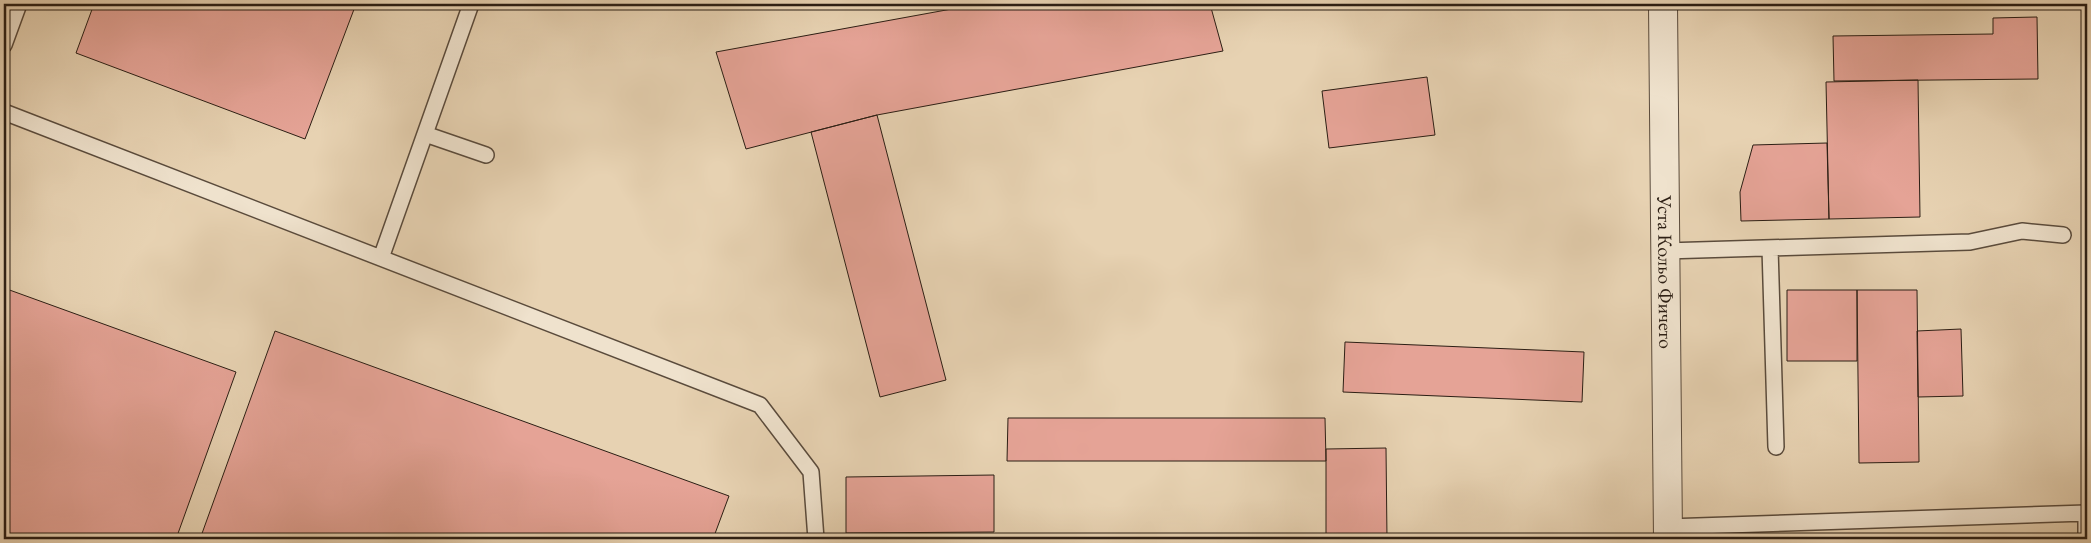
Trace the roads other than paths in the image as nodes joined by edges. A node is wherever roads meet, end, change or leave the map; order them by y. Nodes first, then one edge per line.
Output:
1 (19, 4) edge
2 (471, 4) edge
3 (1663, 4) edge
4 (4, 46) edge
5 (4, 112) edge
6 (425, 134) junction
7 (486, 154) dead end
8 (2064, 234) dead end
9 (1770, 248) junction
10 (1665, 250) junction
11 (381, 258) junction
12 (1776, 447) dead end
13 (1668, 533) edge
14 (816, 539) edge
15 (2086, 539) edge

1 - 4 lane
2 - 6 lane
3 - 10 street, Уста Кольо Фичето
5 - 11 lane
6 - 7 lane
6 - 11 lane
8 - 9 lane
9 - 10 lane
9 - 12 lane
10 - 13 street, Уста Кольо Фичето
11 - 14 lane
13 - 15 lane

